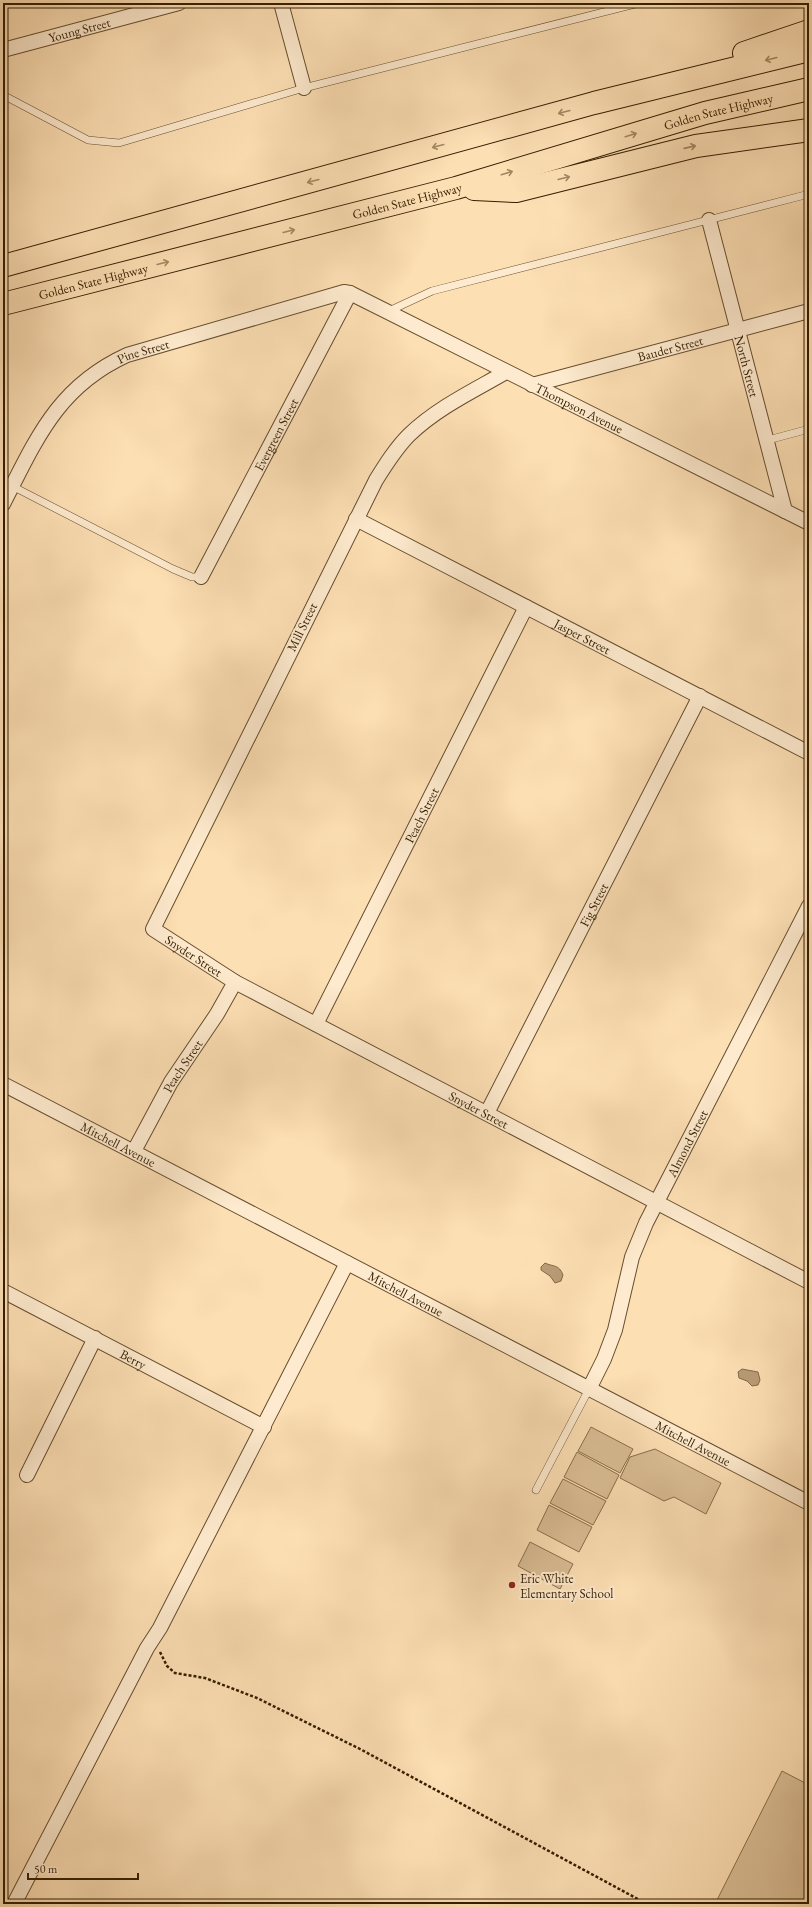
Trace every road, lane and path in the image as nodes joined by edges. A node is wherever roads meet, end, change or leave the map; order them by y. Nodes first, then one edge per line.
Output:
1 (179, 3) edge
2 (281, 3) edge
3 (640, 3) edge
4 (809, 31) edge
5 (3, 50) edge
6 (809, 50) edge
7 (304, 88) junction
8 (809, 89) edge
9 (3, 95) edge
10 (594, 103) junction
11 (809, 130) edge
12 (456, 188) junction
13 (809, 194) edge
14 (709, 220) junction
15 (3, 266) edge
16 (350, 293) junction
17 (3, 304) edge
18 (389, 311) junction
19 (809, 312) edge
20 (739, 329) junction
21 (506, 372) junction
22 (532, 385) junction
23 (809, 429) edge
24 (768, 440) junction
25 (12, 486) junction
26 (3, 504) edge
27 (785, 511) junction
28 (356, 519) junction
29 (809, 523) edge
30 (201, 577) joint
31 (526, 607) junction
32 (700, 696) junction
33 (809, 753) edge
34 (809, 906) edge
35 (153, 929) joint
36 (234, 982) junction
37 (316, 1024) junction
38 (3, 1084) edge
39 (487, 1113) junction
40 (134, 1151) junction
41 (657, 1201) junction
42 (347, 1263) junction
43 (809, 1282) edge
44 (3, 1291) edge
45 (95, 1338) junction
46 (589, 1389) junction
47 (264, 1427) junction
48 (27, 1476) dead end
49 (536, 1490) dead end
50 (809, 1503) edge
51 (154, 1638) junction
52 (14, 1904) edge
53 (647, 1904) edge

1 - 5 street, Young Street
2 - 7 street
3 - 7 lane
4 - 10 highway
6 -> 10 highway
7 - 9 lane
12 -> 8 highway, Golden State Highway
10 -> 15 highway
12 -> 11 highway
17 -> 12 highway, Golden State Highway
13 - 14 lane
14 - 18 lane
14 - 20 street, North Street
16 - 18 street, Thompson Avenue
16 - 25 street, Pine Street
16 - 30 street, Evergreen Street
18 - 21 street, Thompson Avenue
19 - 20 street, Bauder Street
20 - 22 street, Bauder Street
20 - 24 street, North Street
21 - 22 street, Thompson Avenue
21 - 28 street, Mill Street
22 - 27 street, Thompson Avenue
23 - 24 lane
24 - 27 street, North Street
25 - 26 street, Pine Street
25 - 30 lane
27 - 29 street, Thompson Avenue
28 - 31 street, Jasper Street
28 - 35 street, Mill Street
31 - 32 street, Jasper Street
31 - 37 street, Peach Street
32 - 33 street, Jasper Street
32 - 39 street, Fig Street
34 - 41 street, Almond Street
35 - 36 street, Snyder Street
36 - 37 street, Snyder Street
36 - 40 street, Peach Street
37 - 39 street, Snyder Street
38 - 40 street, Mitchell Avenue
39 - 41 street, Snyder Street
40 - 42 street, Mitchell Avenue
41 - 43 street, Snyder Street
41 - 46 street, Almond Street
42 - 46 street, Mitchell Avenue
42 - 47 street
44 - 45 street, Berry
45 - 47 street, Berry
45 - 48 street
46 - 49 lane
46 - 50 street, Mitchell Avenue
47 - 51 street
51 - 52 street
51 - 53 path

